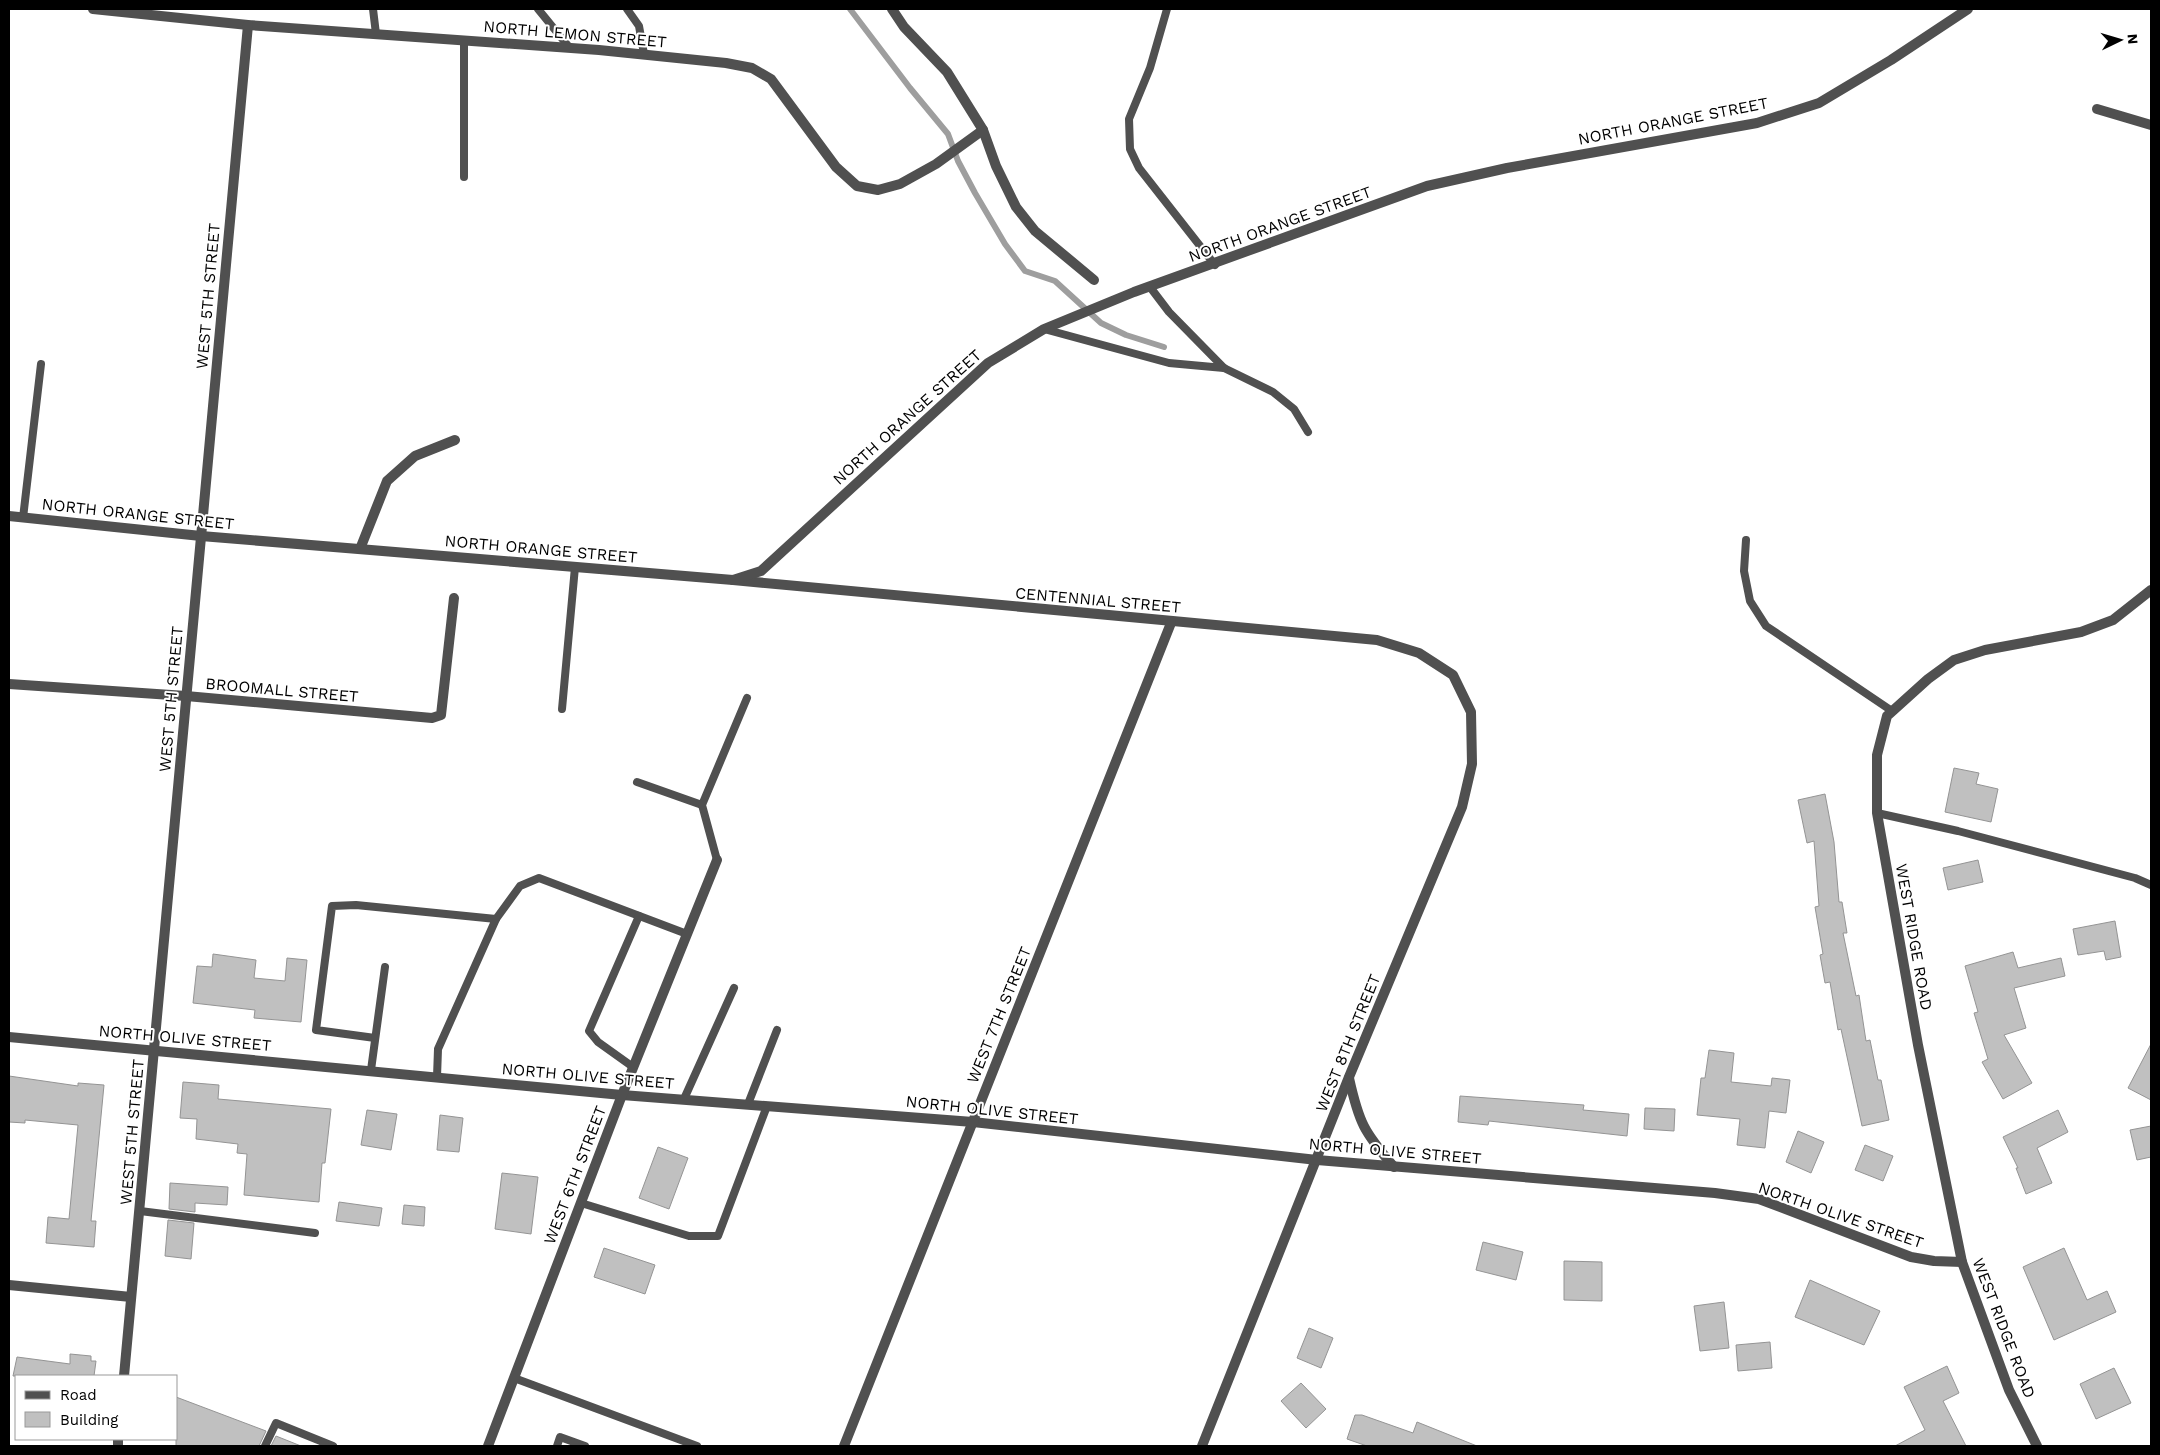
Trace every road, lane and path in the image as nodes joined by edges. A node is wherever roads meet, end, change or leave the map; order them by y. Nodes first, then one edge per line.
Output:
1 (93, 9) edge
2 (373, 9) edge
3 (538, 9) edge
4 (627, 9) edge
5 (892, 9) edge
6 (1167, 9) edge
7 (1968, 9) edge
8 (248, 25) junction
9 (376, 34) junction
10 (464, 40) junction
11 (569, 48) junction
12 (644, 54) junction
13 (2097, 109) dead end
14 (2151, 125) edge
15 (983, 130) junction
16 (464, 177) dead end
17 (1215, 265) junction
18 (1094, 280) dead end
19 (1150, 287) junction
20 (1044, 329) junction
21 (41, 364) dead end
22 (1224, 368) junction
23 (1308, 432) dead end
24 (455, 440) dead end
25 (9, 516) edge
26 (23, 518) junction
27 (201, 536) junction
28 (1746, 540) dead end
29 (360, 549) junction
30 (575, 567) junction
31 (732, 580) junction
32 (2151, 590) edge
33 (454, 598) dead end
34 (1171, 622) junction
35 (1453, 675) joint
36 (9, 684) edge
37 (186, 696) junction
38 (747, 698) dead end
39 (562, 709) dead end
40 (1892, 711) junction
41 (637, 782) dead end
42 (702, 805) junction
43 (1877, 813) junction
44 (717, 860) joint
45 (2151, 885) edge
46 (639, 916) junction
47 (496, 919) junction
48 (687, 934) junction
49 (385, 967) dead end
50 (734, 988) dead end
51 (777, 1030) dead end
52 (9, 1037) edge
53 (375, 1038) junction
54 (154, 1049) junction
55 (633, 1067) junction
56 (371, 1070) junction
57 (437, 1076) junction
58 (1349, 1077) junction
59 (622, 1094) junction
60 (684, 1099) junction
61 (748, 1104) junction
62 (767, 1106) junction
63 (973, 1122) junction
64 (1317, 1160) junction
65 (1394, 1167) junction
66 (580, 1203) junction
67 (140, 1211) junction
68 (315, 1233) dead end
69 (1962, 1262) junction
70 (9, 1285) edge
71 (131, 1297) junction
72 (124, 1375) edge
73 (514, 1378) junction
74 (265, 1446) edge
75 (330, 1446) edge
76 (488, 1446) edge
77 (557, 1446) edge
78 (585, 1446) edge
79 (697, 1446) edge
80 (844, 1446) edge
81 (1202, 1446) edge
82 (2037, 1446) edge

1 - 8 street, NORTH LEMON STREET
2 - 9 lane
3 - 11 lane
4 - 12 lane
5 - 15 street
6 - 17 lane
7 - 17 street, NORTH ORANGE STREET
8 - 9 street, NORTH LEMON STREET
8 - 27 street, WEST 5TH STREET
9 - 10 street, NORTH LEMON STREET
10 - 11 street, NORTH LEMON STREET
10 - 16 lane
11 - 12 street, NORTH LEMON STREET
12 - 15 street, NORTH LEMON STREET
13 - 14 street
15 - 18 street
17 - 19 street, NORTH ORANGE STREET
19 - 20 street, NORTH ORANGE STREET
19 - 22 lane
20 - 22 lane
20 - 31 street, NORTH ORANGE STREET
21 - 26 lane
22 - 23 lane
24 - 29 street
25 - 26 street, NORTH ORANGE STREET
26 - 27 street, NORTH ORANGE STREET
27 - 29 street, NORTH ORANGE STREET
27 - 37 street, WEST 5TH STREET
28 - 40 lane
29 - 30 street, NORTH ORANGE STREET
30 - 31 street, NORTH ORANGE STREET
30 - 39 lane
31 - 34 street, CENTENNIAL STREET
32 - 40 street, WEST RIDGE ROAD
33 - 37 street, BROOMALL STREET
34 - 35 street, CENTENNIAL STREET
34 - 63 street, WEST 7TH STREET
35 - 58 street, WEST 8TH STREET
36 - 37 street, BROOMALL STREET
37 - 54 street, WEST 5TH STREET
38 - 42 lane
40 - 43 street, WEST RIDGE ROAD
41 - 42 lane
42 - 44 lane
43 - 45 lane
43 - 69 street, WEST RIDGE ROAD
44 - 48 street, WEST 6TH STREET
46 - 47 lane
46 - 48 lane
46 - 55 lane
47 - 53 lane
47 - 57 lane
48 - 55 street, WEST 6TH STREET
49 - 53 lane
50 - 60 lane
51 - 61 lane
52 - 54 street, NORTH OLIVE STREET
53 - 56 lane
54 - 56 street, NORTH OLIVE STREET
54 - 67 street, WEST 5TH STREET
55 - 59 street, WEST 6TH STREET
56 - 57 street, NORTH OLIVE STREET
57 - 59 street, NORTH OLIVE STREET
58 - 64 street, WEST 8TH STREET
58 - 65 street
59 - 60 street, NORTH OLIVE STREET
59 - 66 street, WEST 6TH STREET
60 - 61 street, NORTH OLIVE STREET
61 - 62 street, NORTH OLIVE STREET
62 - 63 street, NORTH OLIVE STREET
62 - 66 lane
63 - 64 street, NORTH OLIVE STREET
63 - 80 street, WEST 7TH STREET
64 - 65 street, NORTH OLIVE STREET
64 - 81 street, WEST 8TH STREET
65 - 69 street, NORTH OLIVE STREET
66 - 73 street, WEST 6TH STREET
67 - 68 lane
67 - 71 street, WEST 5TH STREET
69 - 82 street, WEST RIDGE ROAD
70 - 71 street
71 - 72 street, WEST 5TH STREET
73 - 76 street, WEST 6TH STREET
73 - 79 lane
74 - 75 lane
77 - 78 lane

